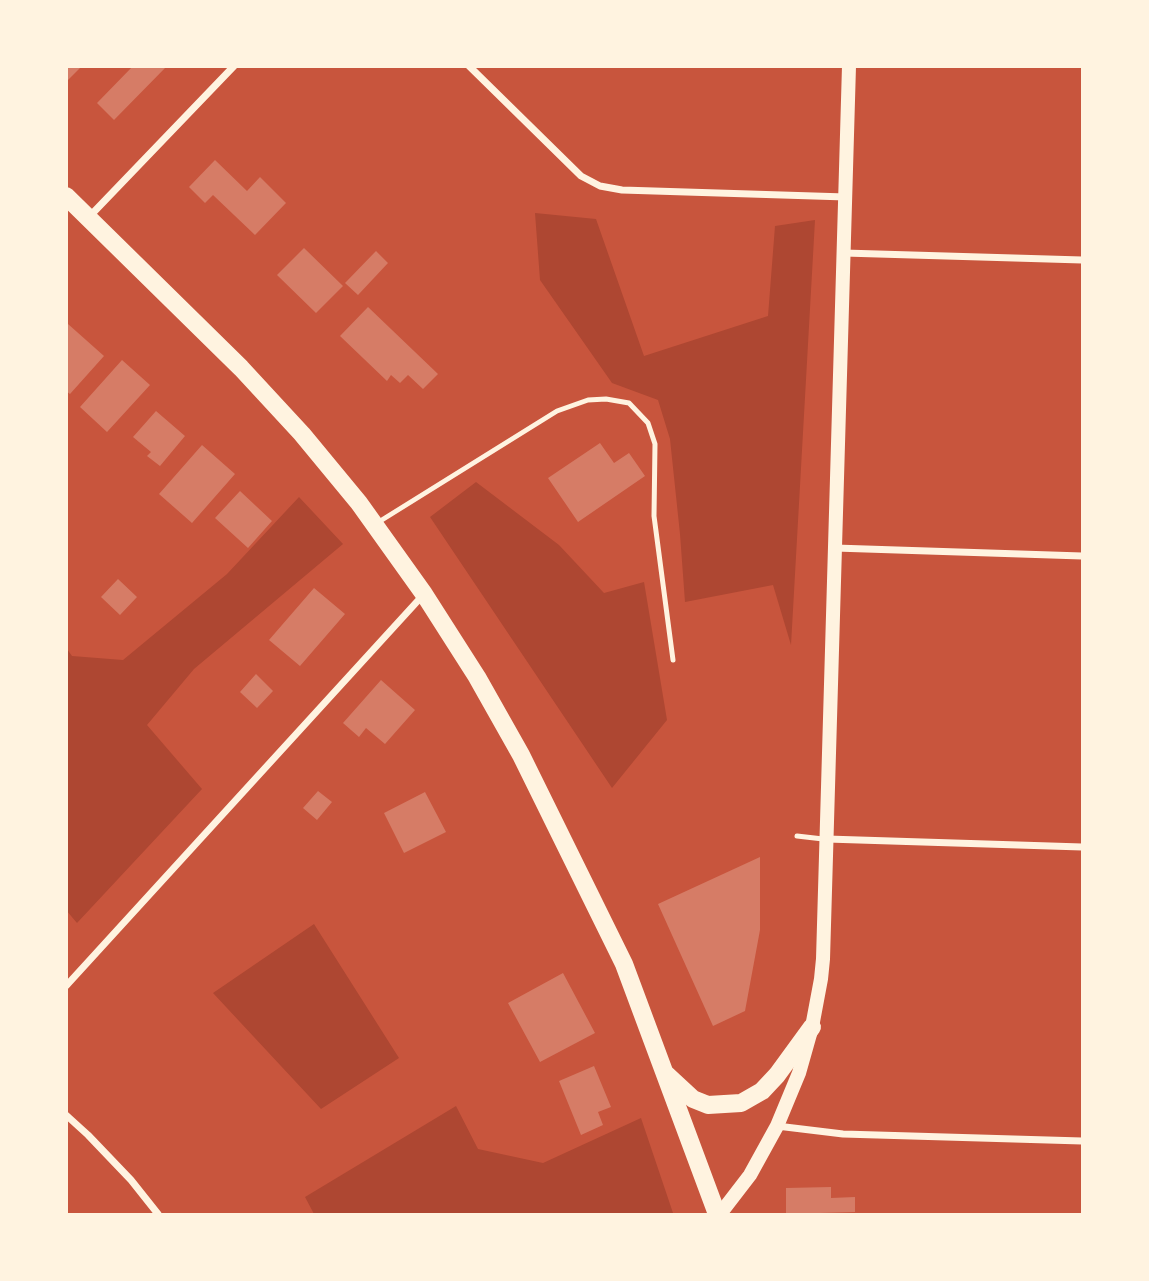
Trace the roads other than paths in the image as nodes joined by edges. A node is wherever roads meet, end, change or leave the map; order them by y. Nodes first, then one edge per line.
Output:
1 (233, 66) edge
2 (469, 66) edge
3 (849, 66) edge
4 (66, 197) edge
5 (846, 197) junction
6 (88, 218) junction
7 (844, 253) junction
8 (1083, 260) edge
9 (374, 524) junction
10 (835, 548) junction
11 (1083, 556) edge
12 (424, 594) junction
13 (673, 660) dead end
14 (797, 836) dead end
15 (827, 839) junction
16 (1083, 846) edge
17 (66, 986) edge
18 (813, 1027) junction
19 (664, 1072) junction
20 (66, 1115) edge
21 (778, 1126) junction
22 (1083, 1141) edge
23 (158, 1214) edge
24 (719, 1214) edge

1 - 6 street
2 - 5 street
3 - 5 main road
4 - 6 main road
5 - 7 main road
6 - 9 main road
7 - 8 street
7 - 10 main road
9 - 12 main road
9 - 13 lane
10 - 11 street
10 - 15 main road
12 - 17 street
12 - 19 main road
14 - 15 lane
15 - 16 street
15 - 18 main road
18 - 19 main road
18 - 21 main road
19 - 24 main road
20 - 23 street
21 - 22 street
21 - 24 main road

